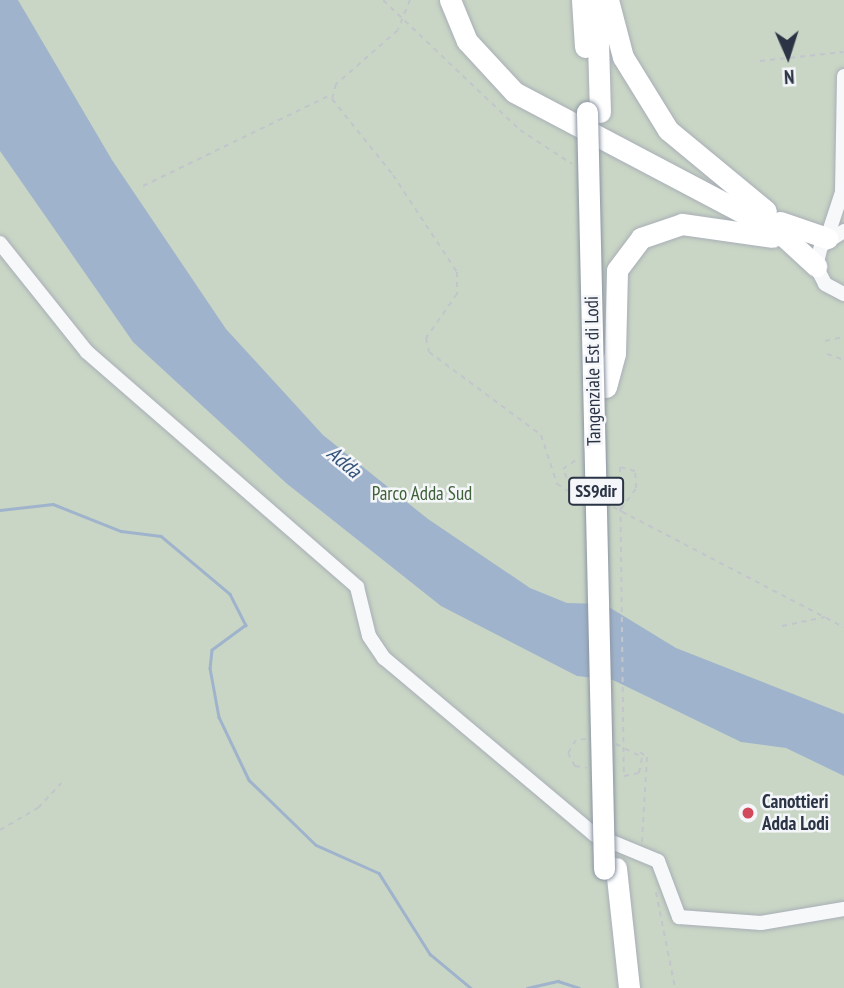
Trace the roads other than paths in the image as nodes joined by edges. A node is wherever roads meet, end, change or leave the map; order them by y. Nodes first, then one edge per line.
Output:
1 (450, 0) edge
2 (574, 0) edge
3 (582, 0) edge
4 (597, 0) edge
5 (608, 0) edge
6 (585, 46) junction
7 (844, 76) edge
8 (594, 112) junction
9 (843, 194) edge
10 (713, 195) junction
11 (792, 227) junction
12 (836, 235) edge
13 (0, 243) edge
14 (801, 248) junction
15 (816, 266) junction
16 (844, 294) edge
17 (606, 387) junction
18 (610, 869) junction
19 (844, 908) edge
20 (614, 988) edge
21 (628, 988) edge

1 - 10 highway
2 - 6 highway
3 - 6 highway, Tangenziale Est di Lodi / SS9dir
4 - 8 highway, Tangenziale Est di Lodi / SS9dir
5 - 11 highway
6 - 8 highway, Tangenziale Est di Lodi / SS9dir
7 - 9 street
8 - 17 highway, Tangenziale Est di Lodi / SS9dir
8 - 18 highway, Tangenziale Est di Lodi / SS9dir, bridge
9 - 12 street
10 - 11 highway
10 - 14 highway
11 - 12 highway
12 - 15 street
13 - 19 street
14 - 15 highway
14 - 17 highway
15 - 16 street
17 - 18 highway, Tangenziale Est di Lodi / SS9dir
18 - 20 highway, SS9dir
18 - 21 highway, SS9dir

